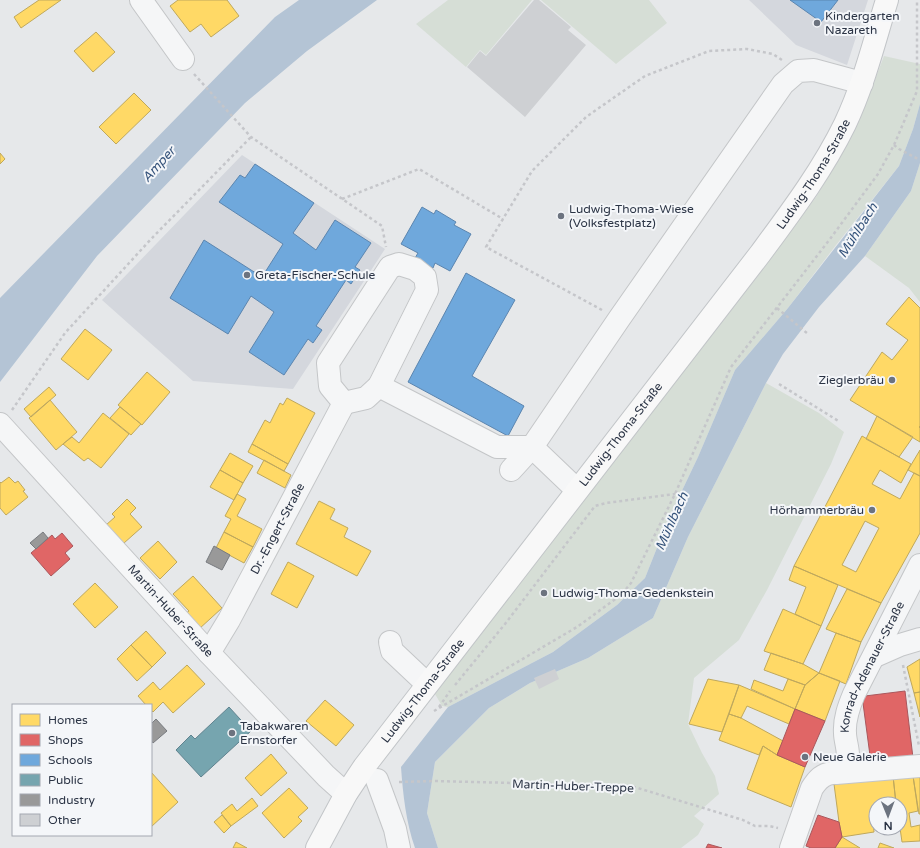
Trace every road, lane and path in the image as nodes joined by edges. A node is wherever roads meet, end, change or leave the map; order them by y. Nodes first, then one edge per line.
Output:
1 (141, 0) edge
2 (887, 0) edge
3 (916, 0) edge
4 (183, 59) dead end
5 (798, 71) junction
6 (195, 76) dead end
7 (862, 83) junction
8 (251, 137) junction
9 (894, 145) junction
10 (920, 160) edge
11 (342, 199) junction
12 (503, 219) junction
13 (390, 267) junction
14 (777, 308) junction
15 (619, 319) junction
16 (808, 334) dead end
17 (779, 384) dead end
18 (379, 386) junction
19 (344, 403) junction
20 (840, 422) dead end
21 (1, 424) edge
22 (532, 447) junction
23 (511, 470) dead end
24 (577, 490) junction
25 (675, 494) junction
26 (920, 565) edge
27 (920, 639) edge
28 (390, 642) dead end
29 (900, 645) junction
30 (209, 653) junction
31 (874, 656) junction
32 (426, 684) junction
33 (439, 708) junction
34 (428, 714) dead end
35 (920, 753) edge
36 (920, 766) edge
37 (836, 773) junction
38 (386, 781) joint
39 (346, 794) junction
40 (769, 826) dead end
41 (317, 848) edge
42 (399, 848) edge
43 (791, 848) edge

1 - 4 street
2 - 7 main road, Ludwig-Thoma-Straße
3 - 9 path
5 - 7 street
5 - 12 path
5 - 15 street
6 - 8 path
7 - 24 main road, Ludwig-Thoma-Straße
8 - 11 path
8 - 21 path
9 - 10 path
9 - 14 path
11 - 12 path
11 - 13 path
12 - 15 path
13 - 18 street
13 - 19 street
14 - 16 path
14 - 25 path
15 - 22 street
17 - 20 path
18 - 19 street
18 - 22 street
19 - 30 street, Dr.-Engert-Straße
21 - 30 street, Martin-Huber-Straße
22 - 23 street
22 - 24 street
24 - 32 main road, Ludwig-Thoma-Straße
25 - 33 path
25 - 33 path
26 - 31 street, Konrad-Adenauer-Straße
27 - 29 street
28 - 32 street
29 - 31 street
29 - 35 path
30 - 39 street, Martin-Huber-Straße
31 - 37 street, Konrad-Adenauer-Straße
32 - 39 main road, Ludwig-Thoma-Straße
33 - 34 path
36 - 37 street
37 - 43 street, Konrad-Adenauer-Straße
38 - 40 path, Martin-Huber-Treppe
38 - 42 street
39 - 41 main road, Ludwig-Thoma-Straße

